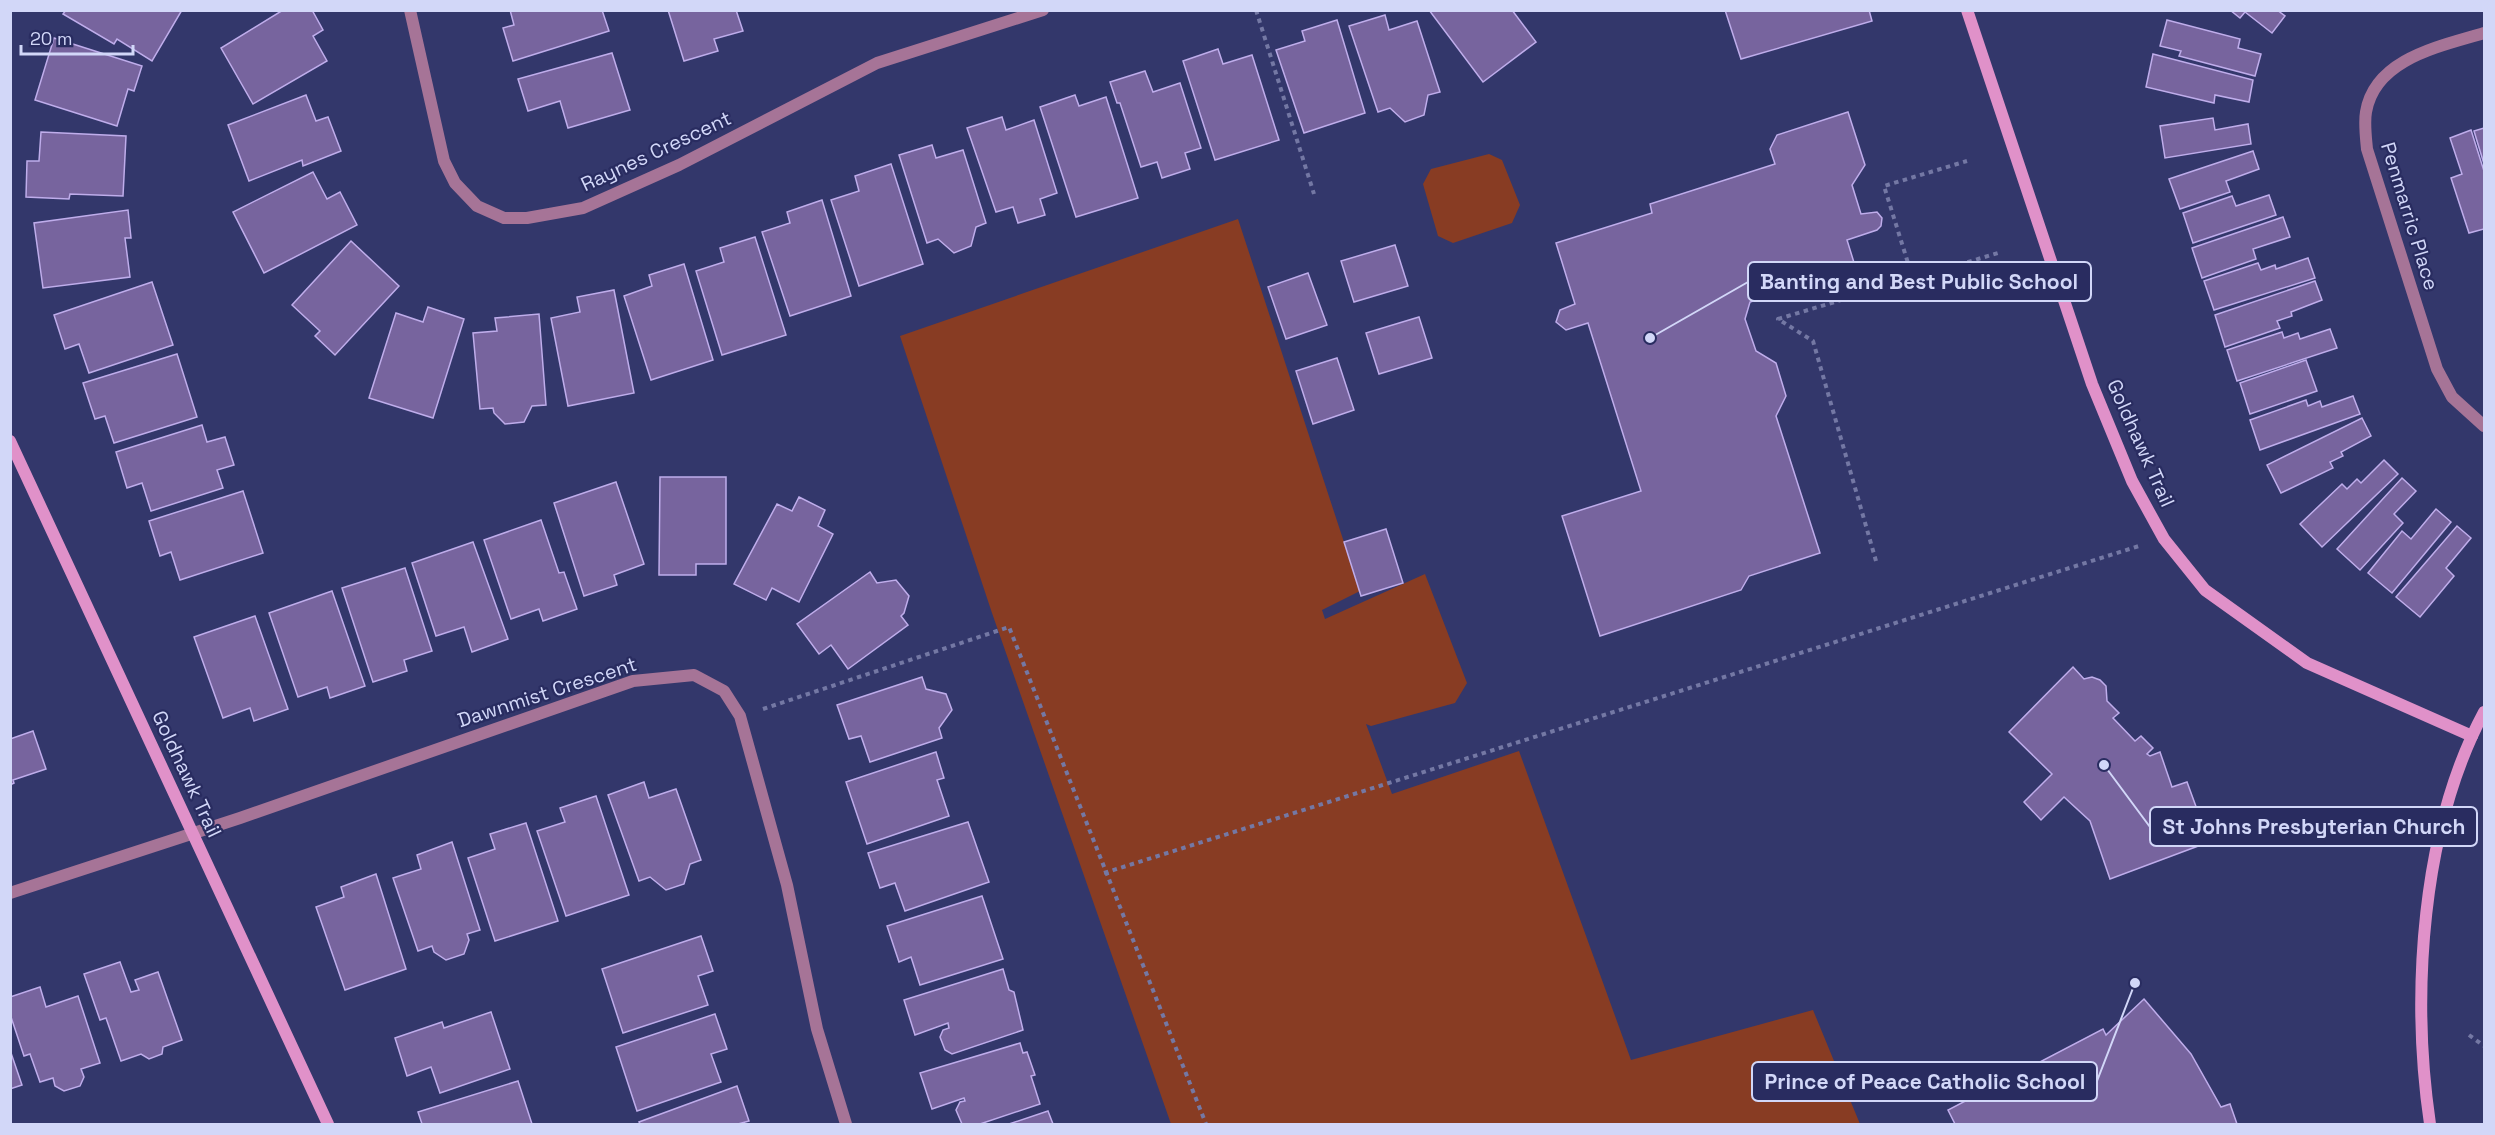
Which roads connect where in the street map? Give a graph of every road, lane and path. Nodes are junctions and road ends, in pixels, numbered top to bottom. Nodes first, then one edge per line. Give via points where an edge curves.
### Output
1 (410, 10) edge
2 (1043, 10) edge
3 (1256, 10) edge
4 (1967, 10) edge
5 (2484, 33) edge
6 (1967, 161) dead end
7 (1314, 194) dead end
8 (1998, 253) dead end
9 (1913, 279) junction
10 (2484, 426) edge
11 (10, 441) edge
12 (2118, 553) dead end
13 (1876, 561) dead end
14 (793, 700) dead end
15 (2484, 712) edge
16 (2472, 736) junction
17 (193, 833) junction
18 (1104, 873) junction
19 (10, 893) edge
20 (2469, 1035) dead end
21 (2484, 1046) edge
22 (328, 1125) edge
23 (846, 1125) edge
24 (1206, 1125) edge
25 (2430, 1125) edge

1 - 2 street, Raynes Crescent via 444,161 454,183 477,206 504,218 560,213 611,197 877,63
3 - 7 path
4 - 16 street, Goldhawk Trail via 2092,384 2132,481 2164,538 2205,590 2307,663
5 - 10 street, Penmarric Place via 2416,54 2385,75 2372,92 2366,112 2367,150 2437,369 2452,397
6 - 9 path via 1884,186
8 - 9 path
9 - 13 path via 1778,319 1813,341
11 - 17 street, Goldhawk Trail
12 - 18 path
14 - 18 path via 1009,627
15 - 16 street
16 - 25 street via 2440,838 2428,902 2421,1040
17 - 19 street, Dawnmist Crescent
17 - 22 street, Goldhawk Trail
17 - 23 street, Dawnmist Crescent via 633,681 694,675 724,692 740,716 788,885 817,1029
18 - 24 path
20 - 21 path

